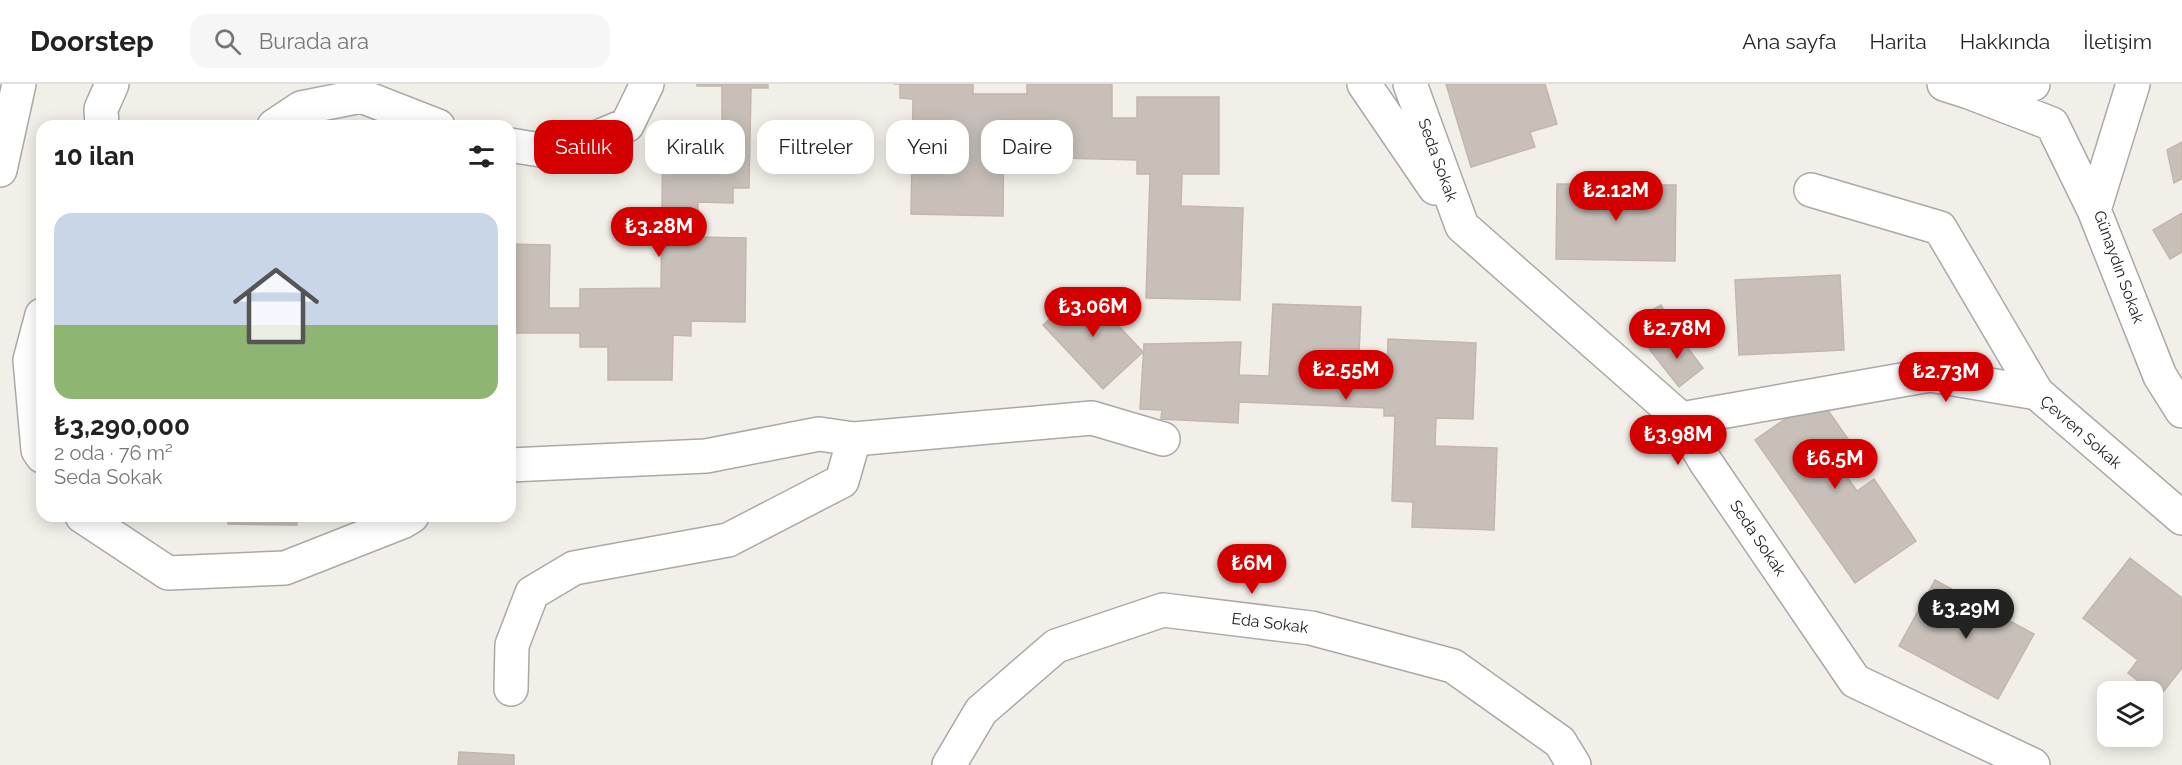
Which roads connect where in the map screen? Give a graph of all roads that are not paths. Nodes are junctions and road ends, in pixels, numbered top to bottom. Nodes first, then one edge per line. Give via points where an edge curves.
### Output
1 (20, 84) edge
2 (112, 84) edge
3 (647, 84) edge
4 (1364, 84) edge
5 (1410, 84) edge
6 (2033, 84) edge
7 (2133, 84) edge
8 (1956, 88) edge
9 (102, 120) edge
10 (283, 120) edge
11 (423, 120) edge
12 (516, 146) edge
13 (0, 170) edge
14 (1811, 190) dead end
15 (2094, 210) junction
16 (1462, 226) junction
17 (36, 338) edge
18 (2037, 393) junction
19 (2182, 411) edge
20 (1681, 419) junction
21 (36, 428) edge
22 (854, 439) junction
23 (1163, 439) dead end
24 (516, 465) edge
25 (2182, 518) edge
26 (91, 522) edge
27 (402, 522) edge
28 (512, 689) dead end
29 (949, 765) edge
30 (1574, 765) edge
31 (2032, 765) edge

1 - 13 street
2 - 9 street via 101,109
3 - 12 street via 627,125 559,153
4 - 16 street
5 - 16 street, Seda Sokak
6 - 8 street
7 - 15 street, Günaydın Sokak
8 - 15 street via 2052,124
10 - 11 street via 301,108 361,96
14 - 18 street via 1940,228
15 - 19 street, Günaydın Sokak via 2160,376
16 - 20 street, Seda Sokak
17 - 21 street via 30,360
18 - 20 street, Çevren Sokak via 1930,375
18 - 25 street, Çevren Sokak
20 - 31 street, Seda Sokak via 1705,461 1855,681
22 - 23 street via 1092,418
22 - 24 street via 819,434 706,456
22 - 28 street via 842,481 728,540 574,568 532,593 512,645
26 - 27 street via 168,573 285,568
29 - 30 street, Eda Sokak via 981,711 1056,646 1163,610 1311,628 1453,666 1560,742

